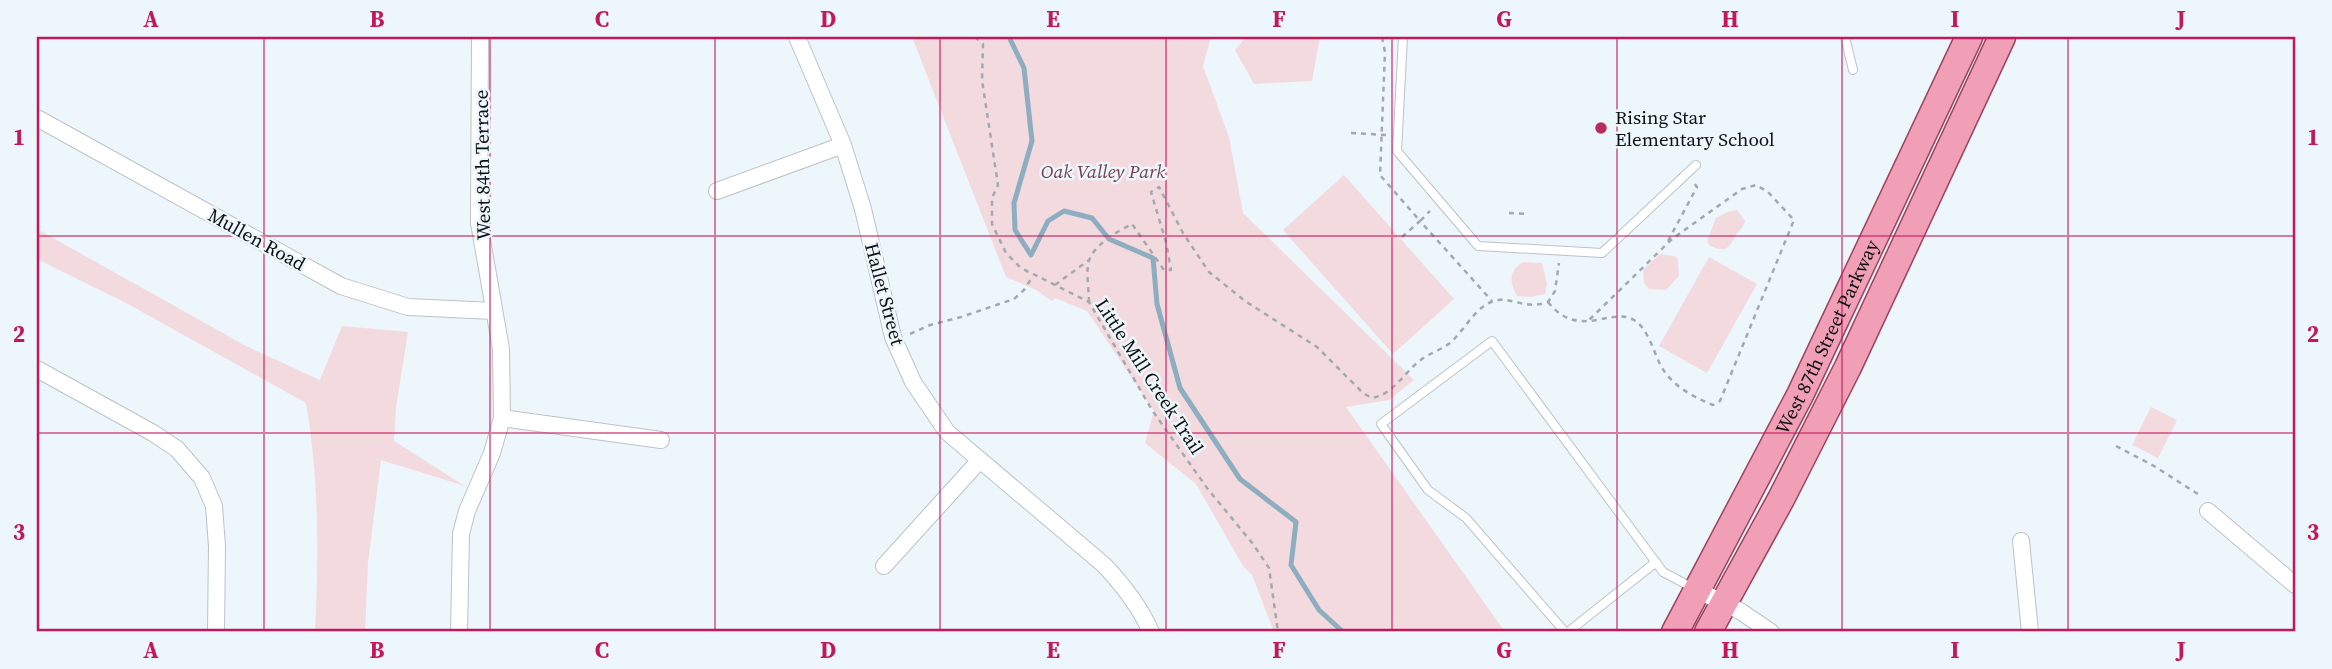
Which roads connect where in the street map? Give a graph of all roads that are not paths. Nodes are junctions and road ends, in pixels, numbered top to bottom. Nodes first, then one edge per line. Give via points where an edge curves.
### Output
1 (480, 37) edge
2 (797, 37) edge
3 (1403, 37) edge
4 (1845, 37) edge
5 (1969, 37) edge
6 (2002, 37) edge
7 (1853, 70) dead end
8 (37, 118) edge
9 (843, 145) junction
10 (1696, 166) dead end
11 (717, 191) dead end
12 (494, 312) junction
13 (37, 369) edge
14 (502, 418) junction
15 (661, 440) dead end
16 (979, 460) junction
17 (2208, 511) road end
18 (2021, 541) dead end
19 (1656, 562) junction
20 (884, 566) dead end
21 (2295, 585) edge
22 (1699, 590) junction
23 (1725, 603) junction
24 (216, 632) edge
25 (459, 632) edge
26 (1151, 632) edge
27 (1566, 632) edge
28 (1675, 632) edge
29 (1708, 632) edge
30 (1772, 632) edge
31 (2030, 632) edge

1 - 12 street, West 84th Terrace via 479,223
2 - 9 street, Hallet Street
3 - 10 lane via 1397,151 1478,246 1602,253
4 - 7 lane
5 - 22 main road, West 87th Street Parkway via 1800,395
6 - 23 main road, West 87th Street Parkway via 1848,367
8 - 12 street, Mullen Road via 341,286 408,307
9 - 11 street
9 - 16 street, Hallet Street via 893,337 913,382 947,432
12 - 14 street, West 84th Terrace
13 - 24 street via 153,433 177,449 202,478 214,506
14 - 15 street
14 - 25 street, West 84th Terrace via 461,534
16 - 20 street
16 - 26 street, Hallet Street via 1104,565
17 - 21 street
18 - 31 street
19 - 22 lane via 1663,572
19 - 27 lane
19 - 27 lane via 1492,341 1381,424 1428,490 1466,518
22 - 23 street
22 - 28 main road, West 87th Street Parkway
23 - 29 main road, West 87th Street Parkway
23 - 30 street

